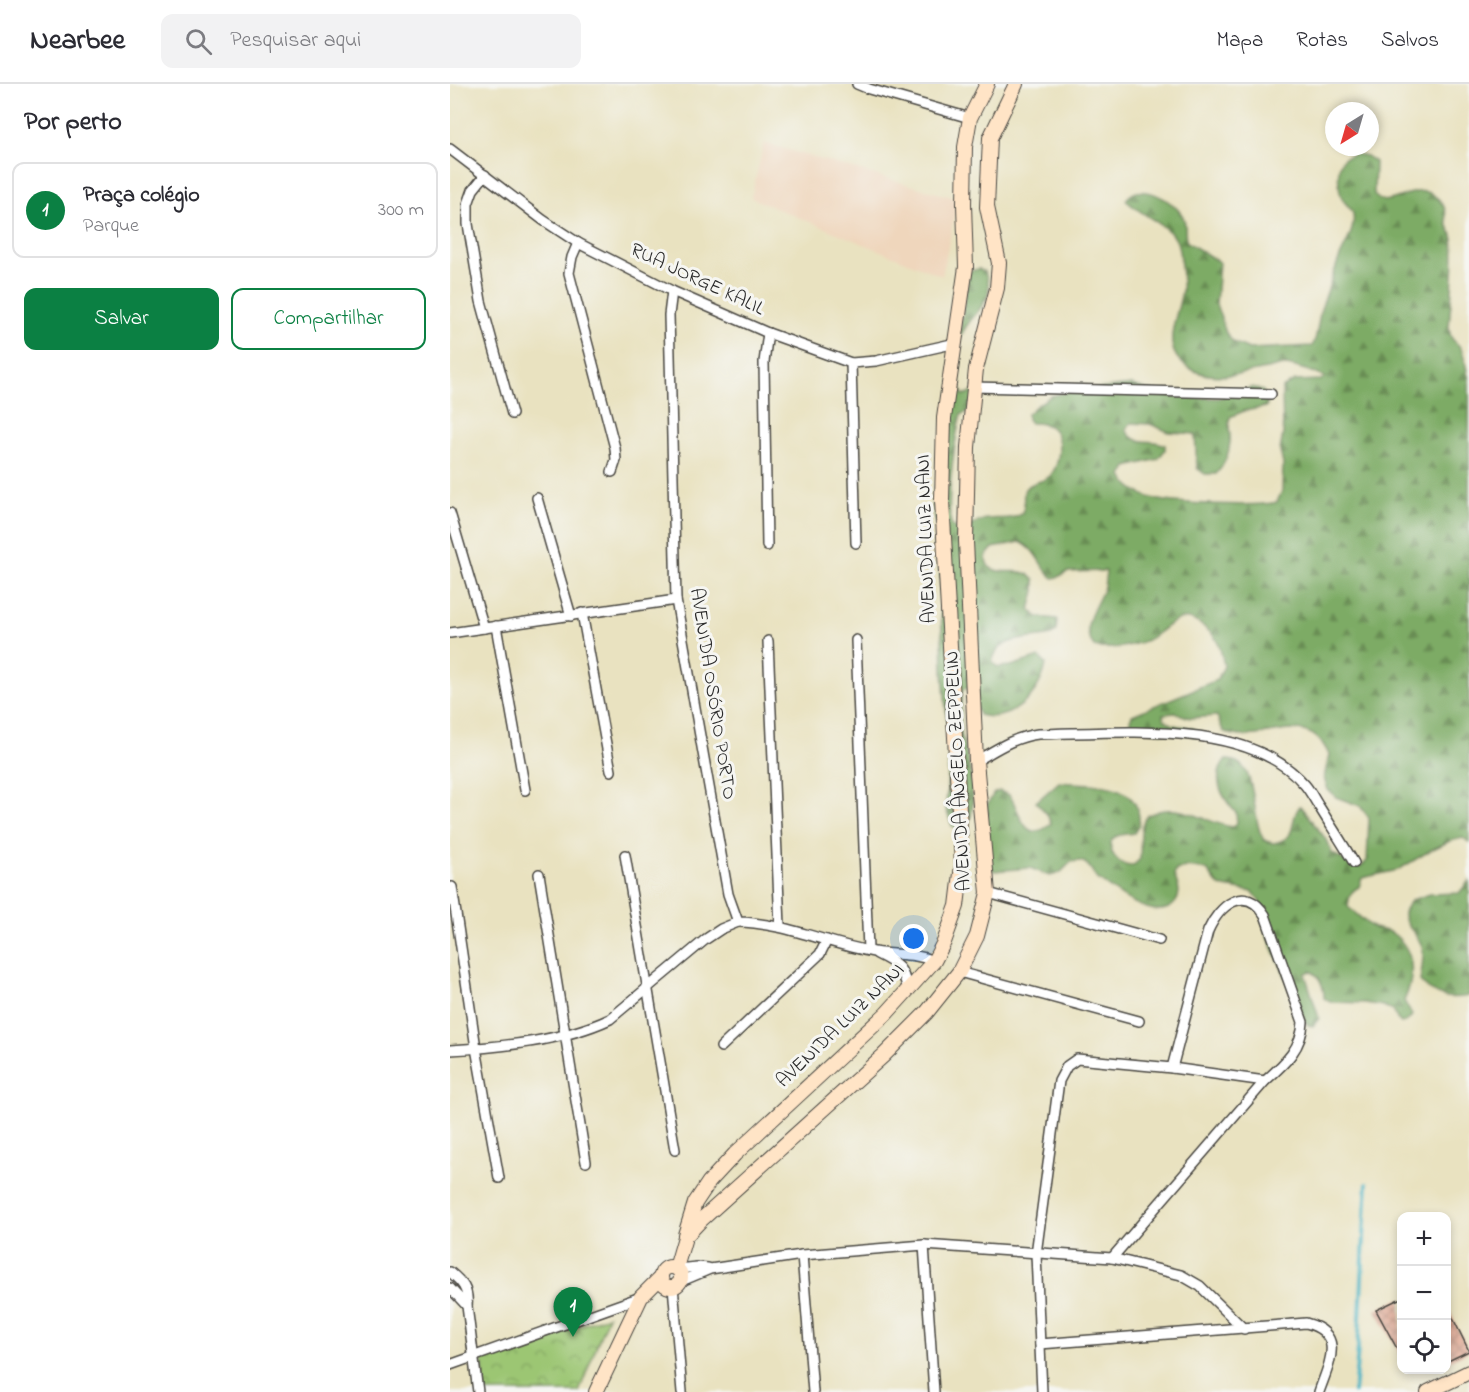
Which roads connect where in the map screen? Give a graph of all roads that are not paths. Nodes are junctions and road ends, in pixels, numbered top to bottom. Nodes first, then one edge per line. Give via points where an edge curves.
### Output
1 (857, 84) edge
2 (987, 84) edge
3 (1017, 84) edge
4 (870, 87) edge
5 (970, 118) junction
6 (450, 149) edge
7 (485, 176) junction
8 (964, 204) junction
9 (987, 207) junction
10 (578, 243) junction
11 (672, 291) junction
12 (768, 333) junction
13 (956, 343) junction
14 (851, 363) junction
15 (974, 387) junction
16 (1270, 394) dead end
17 (512, 414) dead end
18 (612, 472) dead end
19 (537, 498) dead end
20 (450, 513) edge
21 (856, 543) dead end
22 (767, 546) dead end
23 (676, 600) junction
24 (582, 614) junction
25 (571, 616) junction
26 (496, 626) junction
27 (484, 628) junction
28 (450, 633) edge
29 (856, 640) dead end
30 (768, 641) dead end
31 (976, 761) junction
32 (611, 771) dead end
33 (525, 790) dead end
34 (625, 855) dead end
35 (1354, 863) dead end
36 (539, 874) dead end
37 (452, 887) dead end
38 (988, 893) junction
39 (738, 922) junction
40 (780, 926) junction
41 (827, 940) junction
42 (1159, 940) dead end
43 (871, 952) junction
44 (934, 961) junction
45 (959, 972) junction
46 (648, 989) junction
47 (908, 991) junction
48 (1139, 1022) dead end
49 (565, 1034) junction
50 (722, 1047) dead end
51 (477, 1048) junction
52 (450, 1050) edge
53 (1172, 1068) junction
54 (1265, 1081) junction
55 (675, 1150) dead end
56 (586, 1162) dead end
57 (499, 1178) dead end
58 (682, 1243) junction
59 (924, 1245) junction
60 (1036, 1254) junction
61 (802, 1255) junction
62 (1112, 1258) junction
63 (450, 1272) edge
64 (672, 1277) junction
65 (450, 1288) edge
66 (644, 1294) junction
67 (467, 1306) junction
68 (1244, 1329) junction
69 (1040, 1344) junction
70 (474, 1356) junction
71 (450, 1365) edge
72 (1469, 1372) edge
73 (478, 1392) edge
74 (596, 1392) edge
75 (682, 1392) edge
76 (813, 1392) edge
77 (934, 1392) edge
78 (1042, 1392) edge
79 (1319, 1392) edge
80 (1428, 1392) edge

1 - 4 street
2 - 5 street
3 - 9 street, AVENIDA ÂNGELO ZEPPELIN via 990,138
4 - 5 street
5 - 8 street
6 - 7 street, RUA JORGE KALIL
7 - 10 street, RUA JORGE KALIL
7 - 17 street via 468,204 468,224 481,301
8 - 9 street
8 - 13 street, AVENIDA LUIZ NANI via 966,267
9 - 15 street, AVENIDA ÂNGELO ZEPPELIN via 999,263 998,288
10 - 11 street, RUA JORGE KALIL
10 - 18 street via 569,273 615,448
11 - 12 street, RUA JORGE KALIL
11 - 23 street, AVENIDA OSÓRIO PORTO via 669,315
12 - 14 street, RUA JORGE KALIL
12 - 22 street via 764,362
13 - 14 street, RUA JORGE KALIL
13 - 44 street, AVENIDA LUIZ NANI via 944,418 942,500 962,865 957,906
14 - 21 street
15 - 16 street
15 - 31 street, AVENIDA ÂNGELO ZEPPELIN via 966,540
19 - 25 street
20 - 27 street
23 - 24 street
23 - 39 street, AVENIDA OSÓRIO PORTO via 728,894
24 - 25 street
24 - 32 street
25 - 26 street
26 - 27 street
26 - 33 street
27 - 28 street
29 - 43 street
30 - 40 street
31 - 35 street via 1021,736 1038,734 1159,732 1227,740 1262,752 1305,785
31 - 38 street, AVENIDA ÂNGELO ZEPPELIN
34 - 46 street
36 - 49 street
37 - 51 street
38 - 42 street
38 - 45 street, AVENIDA ÂNGELO ZEPPELIN via 977,936
39 - 40 street
39 - 46 street via 706,939
40 - 41 street
41 - 43 street
41 - 50 street via 820,954
43 - 44 street via 920,955
43 - 47 street via 900,968
44 - 47 street, AVENIDA LUIZ NANI
45 - 48 street
45 - 58 street, AVENIDA ÂNGELO ZEPPELIN via 927,1012 883,1056
46 - 49 street via 610,1020
46 - 55 street
47 - 58 street, AVENIDA LUIZ NANI via 709,1182 695,1203
49 - 51 street
49 - 56 street
51 - 52 street
51 - 57 street
53 - 54 street
53 - 54 street via 1208,931 1220,910 1241,899 1259,906 1265,915 1304,1022 1298,1047
53 - 60 street via 1077,1059 1067,1066 1059,1081
54 - 62 street
58 - 64 street
59 - 60 street
59 - 61 street
59 - 77 street
60 - 62 street
60 - 69 street
61 - 64 street
61 - 76 street
62 - 68 street via 1180,1275 1200,1286
63 - 67 street via 465,1287
64 - 66 street
64 - 75 street
65 - 67 street
66 - 70 street
66 - 74 street
67 - 70 street
68 - 69 street
68 - 79 street via 1306,1323 1326,1332 1332,1353
69 - 78 street
70 - 71 street
70 - 73 street
72 - 80 street

